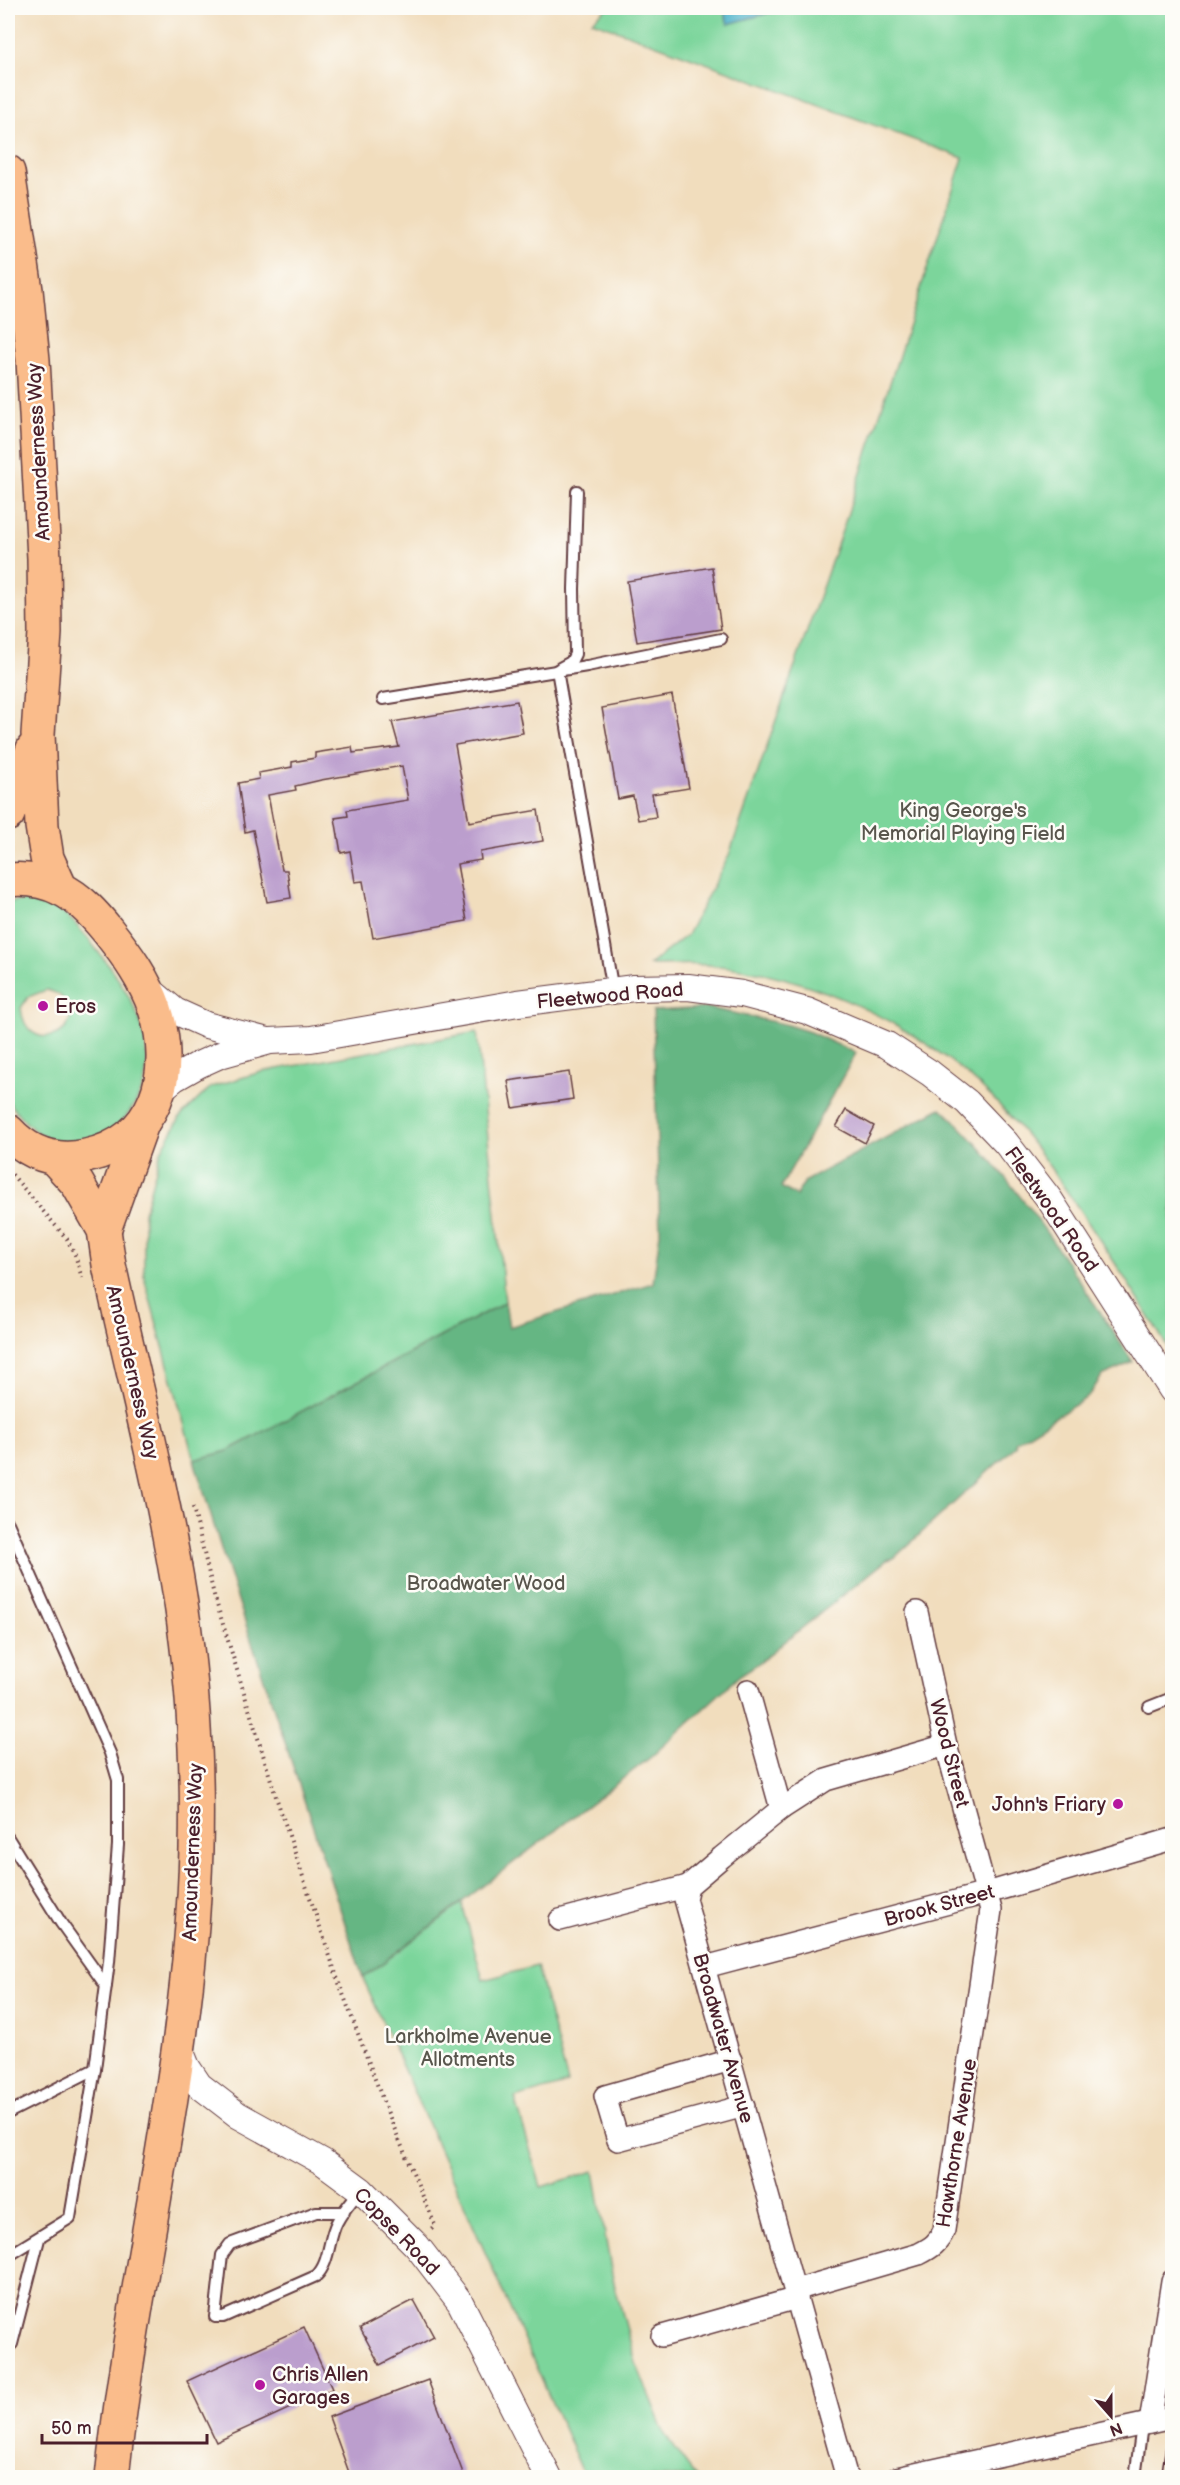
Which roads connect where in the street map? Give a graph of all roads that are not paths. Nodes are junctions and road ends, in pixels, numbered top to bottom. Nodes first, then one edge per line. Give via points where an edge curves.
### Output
1 (8, 172) edge
2 (577, 491) dead end
3 (721, 639) dead end
4 (557, 670) junction
5 (383, 699) dead end
6 (38, 734) junction
7 (8, 814) edge
8 (8, 880) edge
9 (61, 889) junction
10 (145, 986) junction
11 (613, 991) junction
12 (270, 1041) junction
13 (159, 1091) junction
14 (142, 1124) junction
15 (8, 1131) edge
16 (55, 1159) junction
17 (104, 1230) junction
18 (1173, 1390) edge
19 (8, 1523) edge
20 (917, 1612) dead end
21 (748, 1690) dead end
22 (1173, 1698) edge
23 (1149, 1707) dead end
24 (946, 1745) junction
25 (781, 1809) junction
26 (8, 1838) edge
27 (1173, 1839) edge
28 (688, 1886) junction
29 (987, 1893) junction
30 (560, 1920) dead end
31 (705, 1967) junction
32 (106, 1986) junction
33 (179, 2047) junction
34 (731, 2060) junction
35 (95, 2068) junction
36 (744, 2106) junction
37 (8, 2111) edge
38 (361, 2190) junction
39 (344, 2212) junction
40 (39, 2239) junction
41 (8, 2256) edge
42 (1173, 2281) edge
43 (796, 2294) junction
44 (8, 2336) edge
45 (662, 2336) dead end
46 (1173, 2418) edge
47 (1146, 2424) junction
48 (112, 2478) edge
49 (549, 2478) edge
50 (847, 2478) edge
51 (897, 2478) edge
52 (1135, 2478) edge

1 - 6 highway, Amounderness Way via 27,302 41,502 45,633
2 - 4 lane via 575,654 571,662
3 - 4 lane
4 - 5 lane
4 - 11 lane
6 - 7 highway, Amounderness Way
6 - 9 highway, Amounderness Way via 43,840 46,858
8 - 9 highway via 29,880
9 - 10 highway via 91,910
10 - 12 street, Fleetwood Road via 175,1011 206,1025
10 - 13 highway via 160,1030 163,1069
11 - 12 street, Fleetwood Road via 518,1003 333,1036
11 - 18 street, Fleetwood Road via 688,987 742,994 807,1011 887,1045 930,1073 967,1102 1006,1143 1062,1219
12 - 13 street, Fleetwood Road via 220,1055 175,1078
13 - 14 highway
14 - 16 highway via 118,1144 73,1159
14 - 17 highway, Amounderness Way
15 - 16 highway via 22,1144
16 - 17 highway, Amounderness Way via 77,1183
17 - 33 highway, Amounderness Way via 170,1540 188,1658 194,1728 196,1848
19 - 32 lane via 110,1753 118,1780 118,1845
20 - 24 street, Wood Street
21 - 25 street
22 - 23 lane
24 - 25 street via 826,1780
24 - 29 street, Wood Street
25 - 28 street
26 - 32 lane
27 - 29 street, Brook Street
28 - 30 street
28 - 31 street, Broadwater Avenue via 685,1899
29 - 31 street, Brook Street
29 - 43 street, Hawthorne Avenue via 991,1919 944,2230 932,2248 920,2254
31 - 34 street, Broadwater Avenue
32 - 35 lane
33 - 38 street, Copse Road via 199,2085 217,2100 323,2162
33 - 48 highway, Amounderness Way via 119,2412
34 - 36 street, Broadwater Avenue
34 - 36 street via 605,2096 618,2140
35 - 37 lane
35 - 40 lane via 70,2218
36 - 43 street, Broadwater Avenue
38 - 39 lane
38 - 49 street, Copse Road via 417,2246 460,2302
39 - 39 lane via 316,2212 230,2244 222,2254 215,2317 223,2317 316,2276 324,2266 331,2237
40 - 41 lane
40 - 44 lane via 12,2344
42 - 47 street
43 - 45 street, Hawthorne Avenue
43 - 50 street, Broadwater Avenue
46 - 47 street
47 - 51 street
47 - 52 lane

